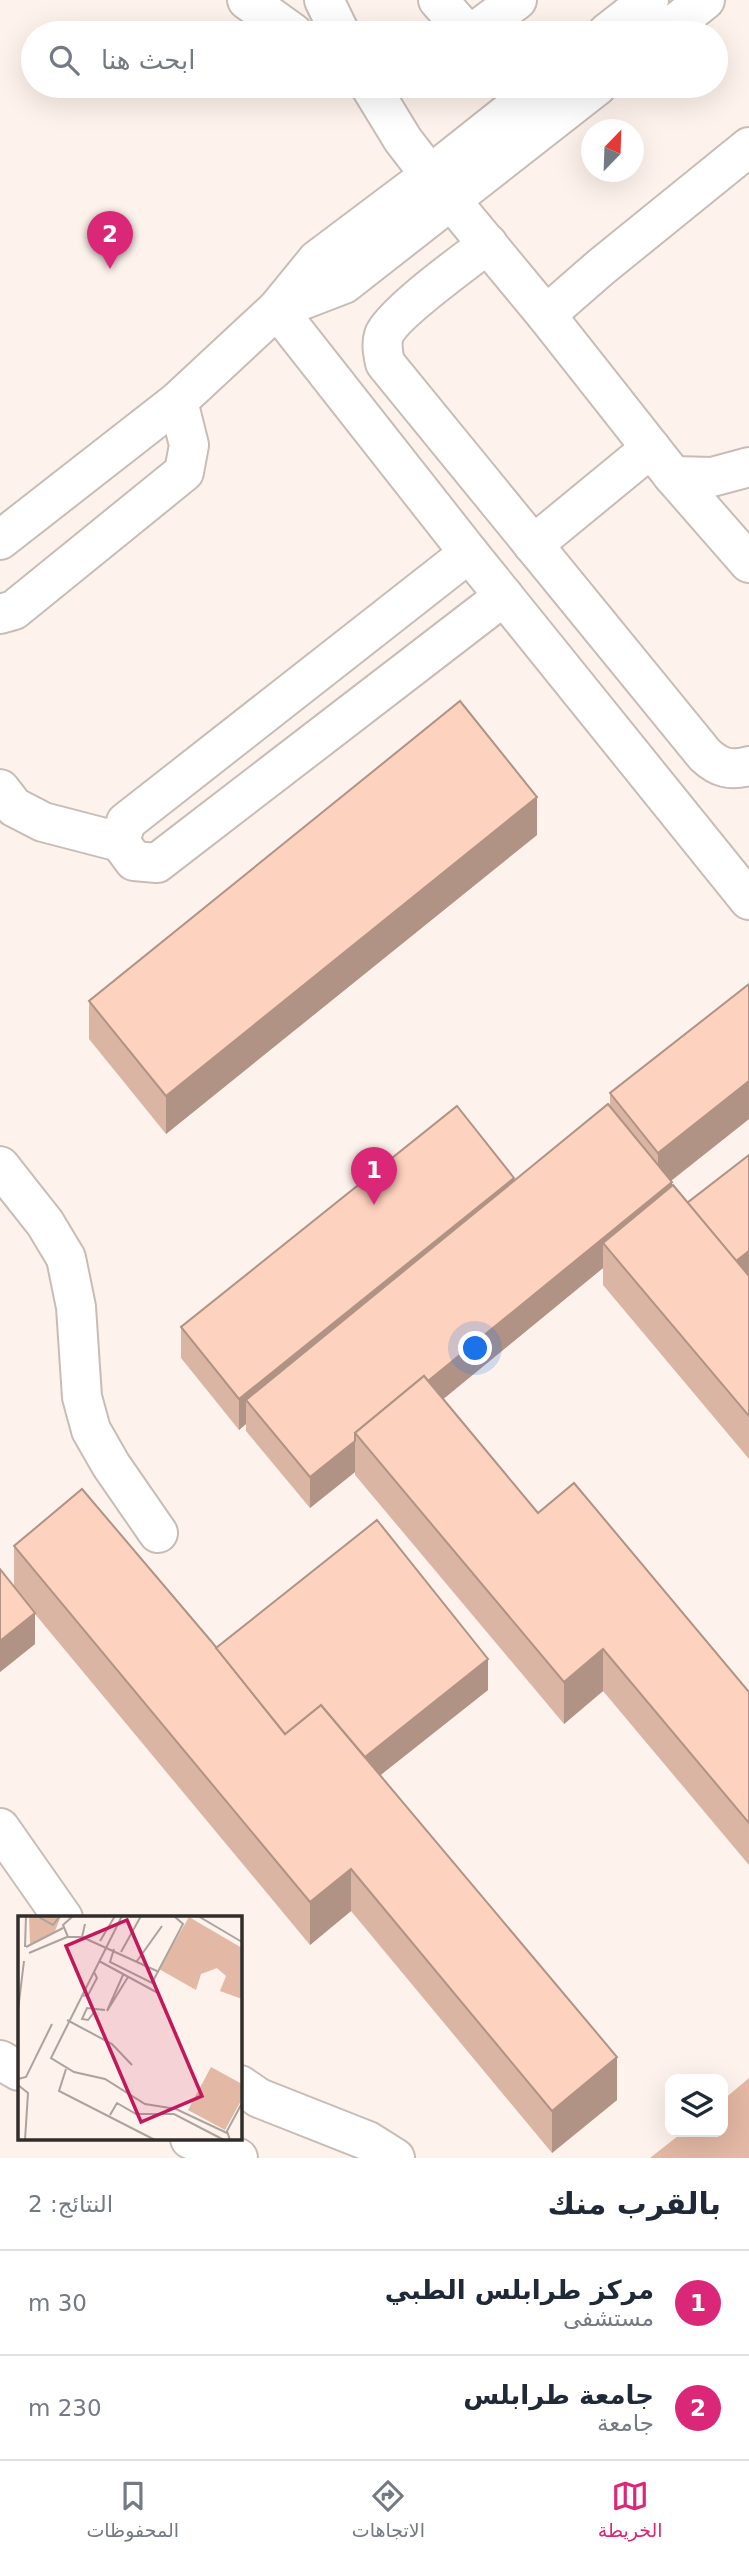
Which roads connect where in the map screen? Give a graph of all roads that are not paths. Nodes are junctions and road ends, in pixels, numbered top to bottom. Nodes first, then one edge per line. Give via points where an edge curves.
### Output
1 (247, 0) edge
2 (324, 0) edge
3 (438, 0) edge
4 (517, 0) edge
5 (649, 0) edge
6 (705, 0) edge
7 (276, 21) edge
8 (334, 21) edge
9 (456, 21) edge
10 (489, 21) edge
11 (622, 21) edge
12 (678, 21) edge
13 (380, 98) edge
14 (530, 98) edge
15 (579, 98) edge
16 (749, 147) edge
17 (441, 188) junction
18 (488, 244) junction
19 (277, 309) junction
20 (546, 315) junction
21 (178, 401) junction
22 (662, 462) junction
23 (749, 467) edge
24 (0, 540) edge
25 (533, 545) junction
26 (469, 553) junction
27 (749, 563) edge
28 (504, 596) junction
29 (0, 614) edge
30 (749, 766) edge
31 (5, 804) edge
32 (120, 842) junction
33 (749, 900) edge
34 (0, 1166) edge
35 (158, 1533) dead end
36 (0, 1828) edge
37 (62, 1916) edge
38 (0, 2060) edge
39 (18, 2070) edge
40 (242, 2086) edge
41 (193, 2140) edge
42 (238, 2158) edge
43 (395, 2158) edge

1 - 7 lane
2 - 8 lane
3 - 9 lane
4 - 10 lane
5 - 11 lane
6 - 12 lane
13 - 17 lane via 403,140
14 - 17 lane
15 - 17 lane
16 - 20 lane
17 - 18 lane
17 - 19 lane via 344,284
18 - 20 lane
18 - 25 lane via 394,322 384,335 383,354 385,363
19 - 21 lane
19 - 26 lane
20 - 22 lane
21 - 24 lane
21 - 29 lane via 188,445 184,472 14,610
22 - 23 lane via 712,477
22 - 25 lane
22 - 27 lane
25 - 30 lane via 705,755 723,768
26 - 28 lane
26 - 32 lane via 126,821
28 - 32 lane via 156,863 134,861
28 - 33 lane
31 - 32 lane via 43,821
34 - 35 lane via 66,1258 76,1307 82,1397 91,1430
36 - 37 lane
38 - 39 lane
40 - 43 lane via 259,2098 368,2141
41 - 42 lane

